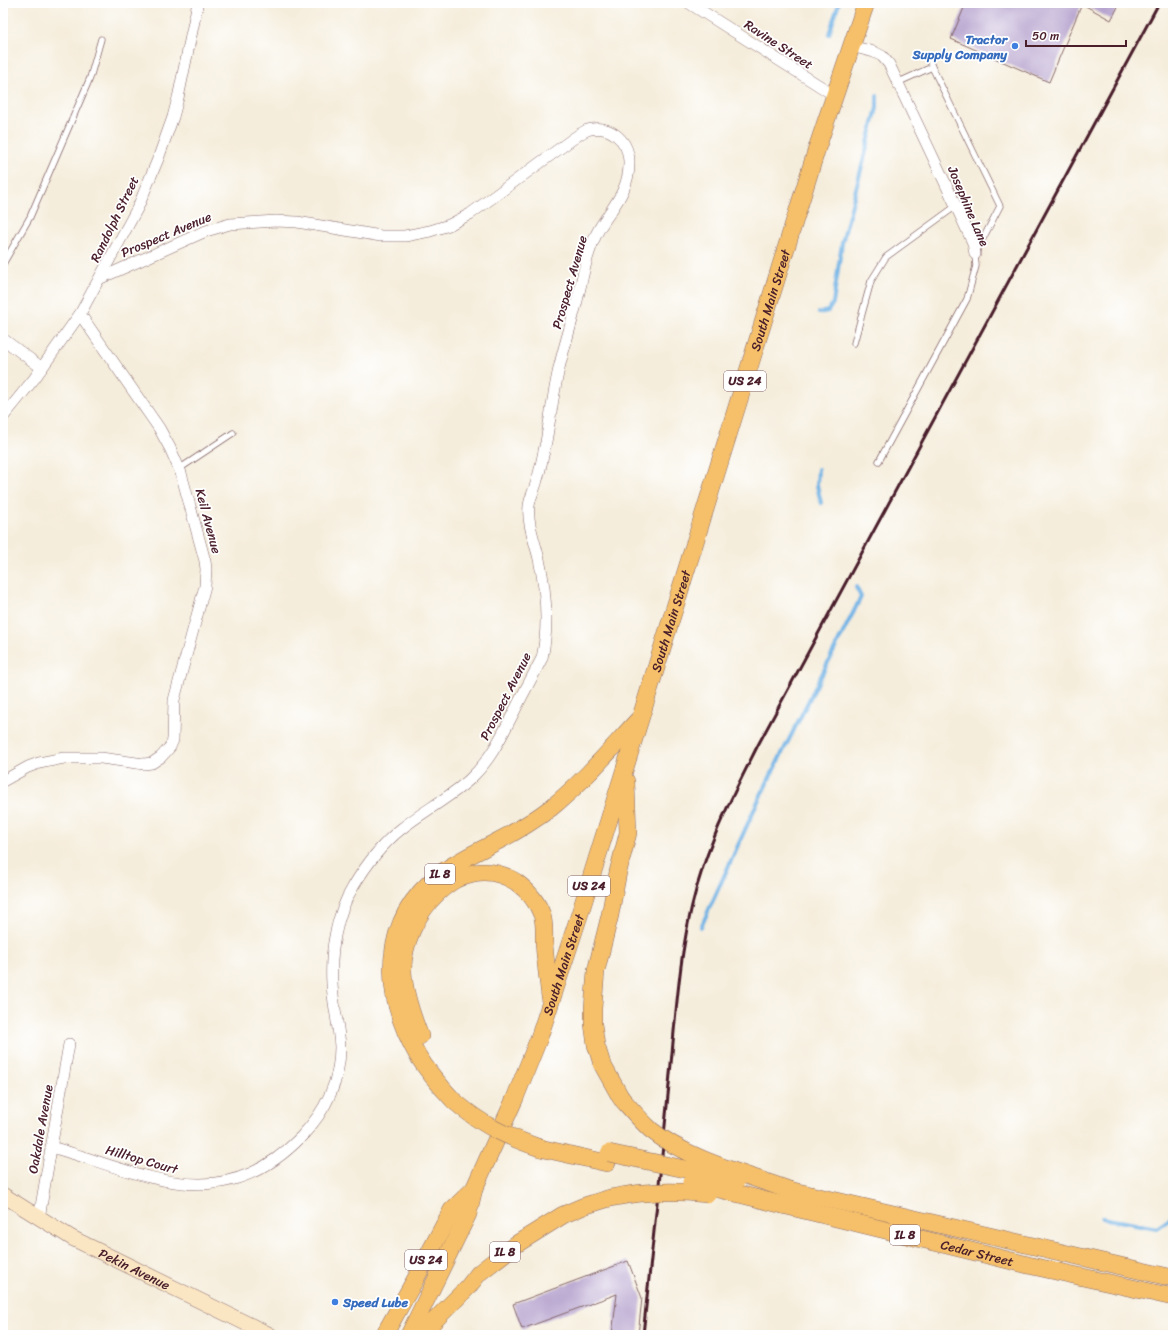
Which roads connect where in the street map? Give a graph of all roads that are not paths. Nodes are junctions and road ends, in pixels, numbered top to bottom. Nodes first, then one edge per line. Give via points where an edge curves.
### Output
1 (690, 3) edge
2 (866, 3) edge
3 (197, 7) dead end
4 (100, 39) dead end
5 (850, 46) junction
6 (930, 61) dead end
7 (932, 67) junction
8 (899, 82) junction
9 (834, 95) junction
10 (956, 206) junction
11 (975, 254) junction
12 (3, 264) edge
13 (101, 278) junction
14 (80, 314) junction
15 (3, 339) edge
16 (854, 343) dead end
17 (42, 368) junction
18 (3, 417) edge
19 (233, 433) dead end
20 (879, 462) dead end
21 (179, 469) junction
22 (642, 716) junction
23 (625, 768) junction
24 (4, 779) edge
25 (337, 925) joint
26 (551, 1003) junction
27 (69, 1044) dead end
28 (458, 1096) junction
29 (51, 1147) junction
30 (474, 1188) junction
31 (3, 1195) edge
32 (786, 1197) junction
33 (39, 1218) junction
34 (1173, 1278) edge
35 (1173, 1297) edge
36 (270, 1335) edge
37 (384, 1335) edge
38 (409, 1335) edge
39 (420, 1335) edge

1 - 9 street, Ravine Street
2 - 5 main road, US 24
3 - 13 street, Randolph Street via 178,98 160,152 138,207
4 - 12 lane via 90,78 30,217
5 - 8 street, Josephine Lane via 882,56
5 - 9 main road, South Main Street / US 24
6 - 7 lane
7 - 8 lane
7 - 11 lane via 1000,206
8 - 10 street, Josephine Lane
9 - 22 main road, South Main Street / US 24
10 - 11 street, Josephine Lane via 973,243
10 - 16 lane via 886,257 871,281
11 - 20 lane, Josephine Lane via 976,266 967,299
13 - 14 street, Randolph Street
13 - 25 street, Prospect Avenue via 206,231 230,224 297,222 381,236 405,236 430,231 470,214 587,130 608,130 614,133 627,151 629,169 626,185 597,234 587,260 561,357 543,454 529,506 530,523 543,583 546,626 542,658 490,758 469,780 402,828 381,847 351,889
14 - 17 street, Randolph Street
14 - 21 street, Keil Avenue via 159,428
15 - 17 street
17 - 18 street, Randolph Street
19 - 21 lane
21 - 24 street, Keil Avenue via 205,561 206,577 174,700 170,746 152,763 102,758 64,758 28,767
22 - 23 main road, South Main Street / US 24
22 - 28 main road, IL 8 via 552,807 433,879 413,902 401,924 394,943 392,959 398,1011 418,1055 438,1084
23 - 26 main road, South Main Street / US 24
23 - 32 main road, bridge via 628,833 596,971 593,1008 596,1045 602,1064 621,1098 652,1131 673,1144
25 - 29 street, Hilltop Court via 332,958 332,985 340,1048 338,1072 321,1113 295,1143 276,1159 258,1171 235,1180 214,1184 180,1184 141,1176
26 - 28 main road, IL 8 via 544,924 538,907 525,888 502,875 484,872 455,880 433,898 417,918 408,939 403,966 405,991 420,1038
26 - 30 main road, South Main Street / US 24 via 515,1098
27 - 29 street, Oakdale Avenue
28 - 32 main road, IL 8, bridge via 541,1142 608,1158 686,1170
29 - 33 street, Oakdale Avenue
30 - 37 main road, South Main Street / US 24 via 452,1210
30 - 38 main road, South Main Street via 468,1214
31 - 33 street, Pekin Avenue
32 - 34 main road, Cedar Street / IL 8 via 1032,1246
32 - 35 main road, Cedar Street / IL 8 via 1028,1265
32 - 39 main road, IL 8, bridge via 654,1191 595,1202 563,1215 521,1241 479,1273
33 - 36 street, Pekin Avenue via 90,1247

